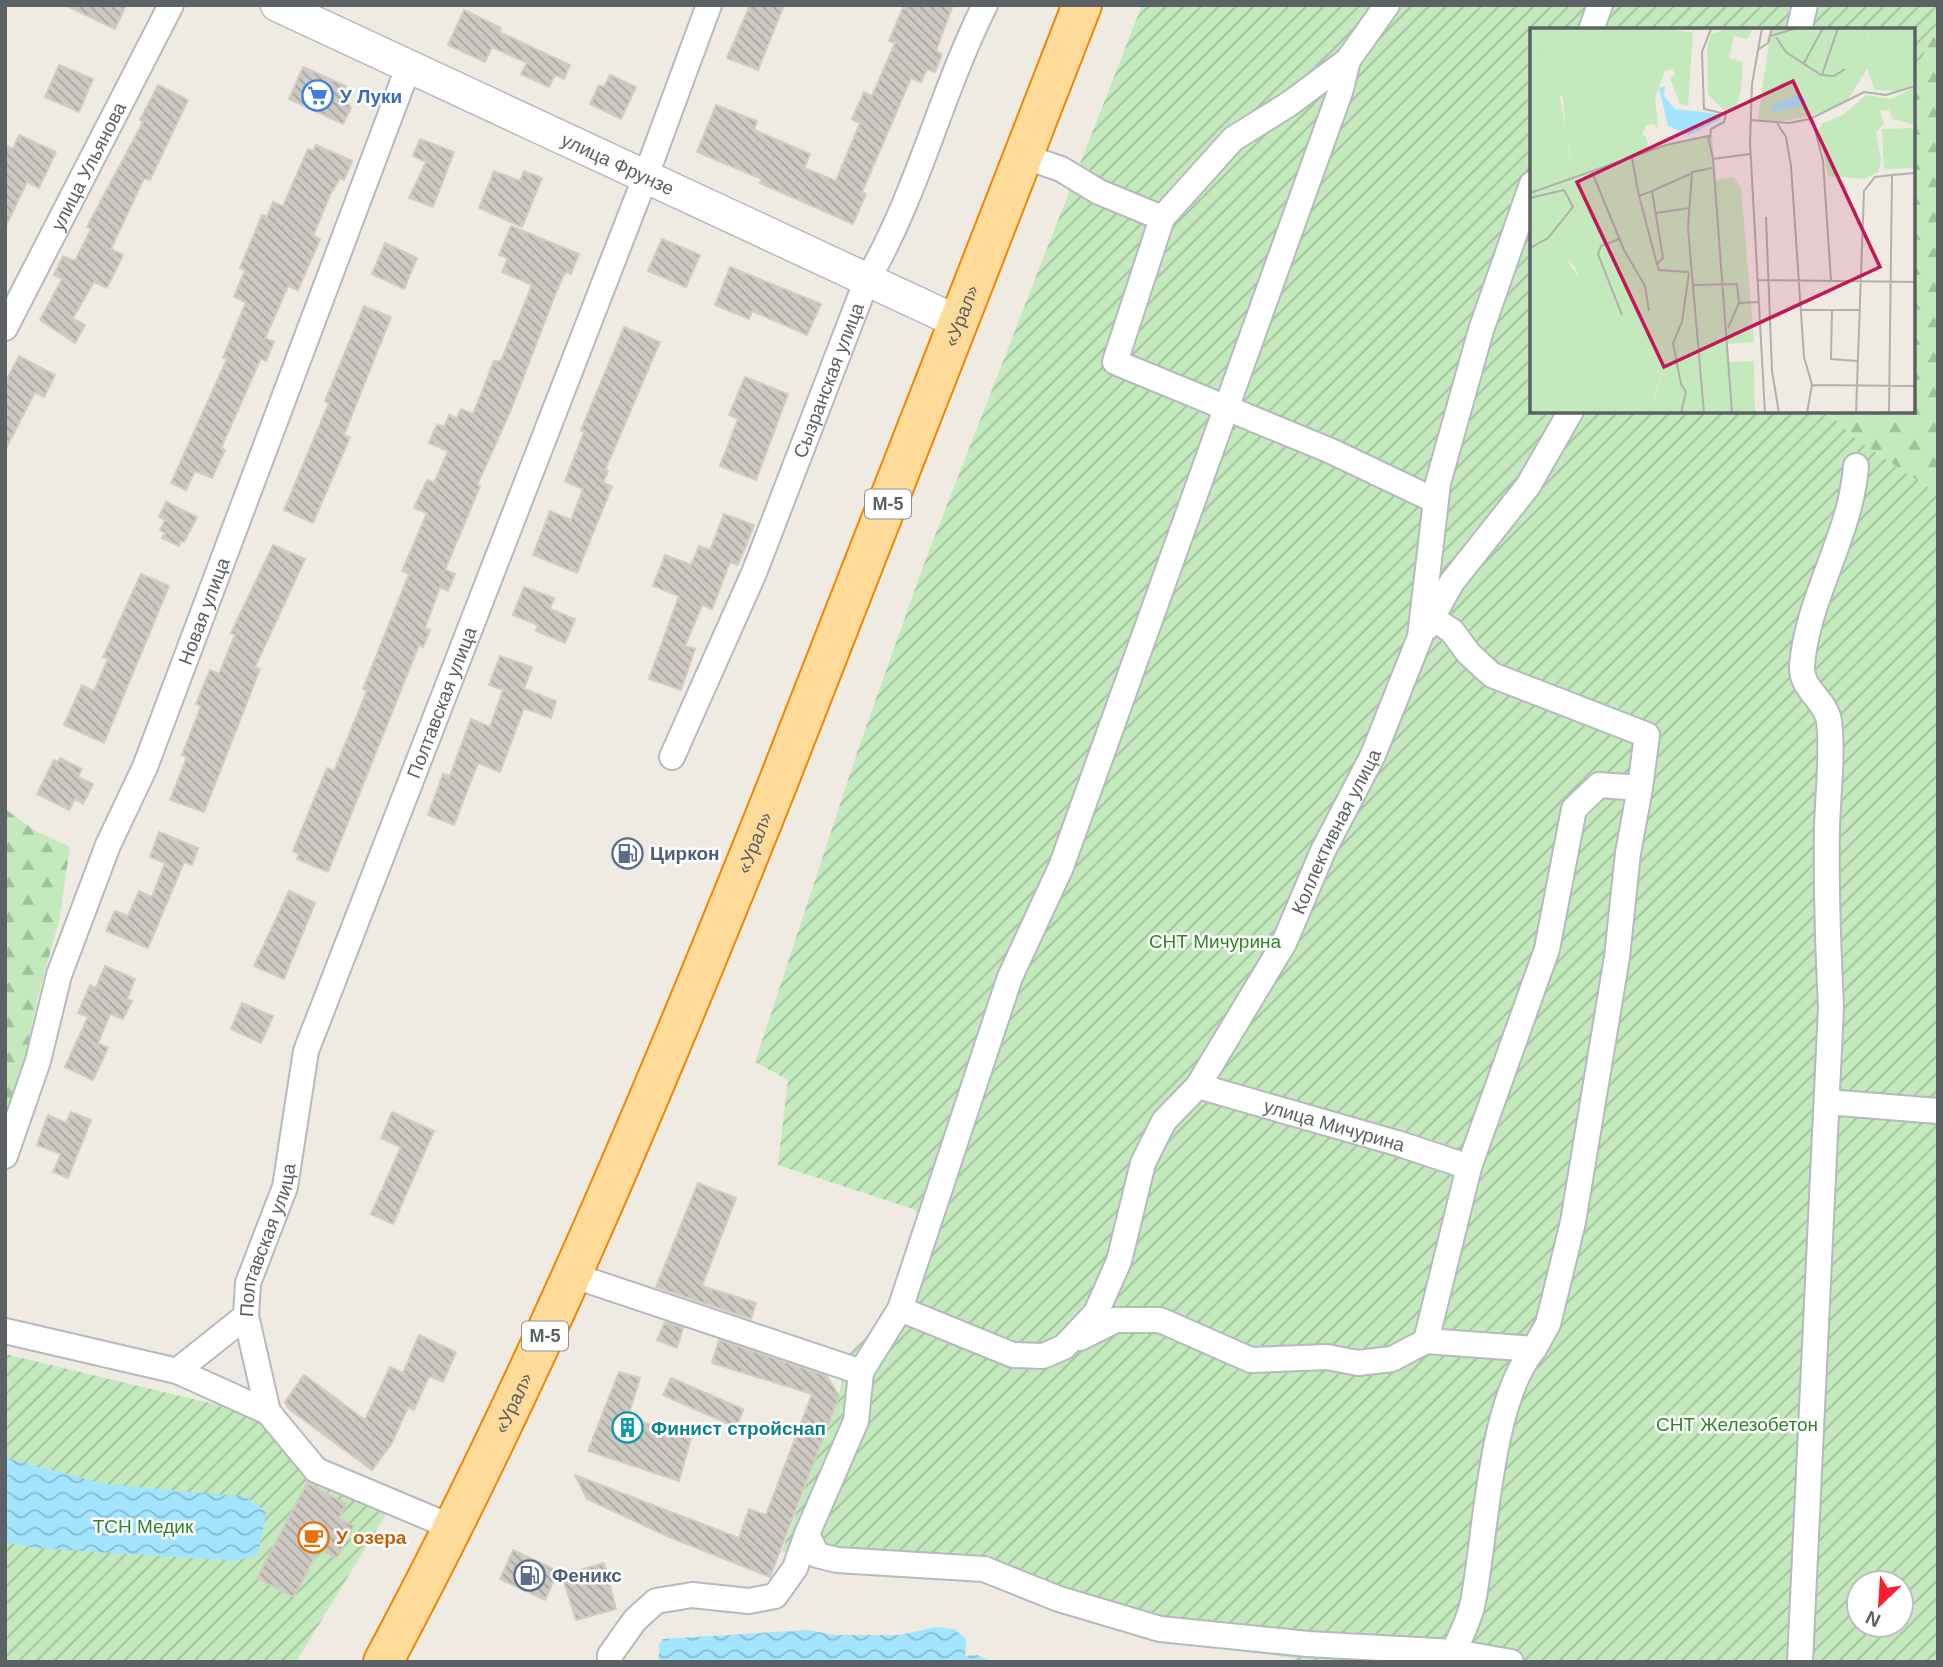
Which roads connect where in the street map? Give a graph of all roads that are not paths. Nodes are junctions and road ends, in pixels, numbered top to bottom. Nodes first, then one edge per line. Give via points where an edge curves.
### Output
1 (171, 5) edge
2 (277, 5) edge
3 (709, 5) edge
4 (985, 5) edge
5 (1082, 5) edge
6 (1387, 5) edge
7 (1600, 5) edge
8 (1805, 5) edge
9 (1592, 28) edge
10 (1799, 28) edge
11 (1348, 60) junction
12 (408, 68) junction
13 (1023, 156) junction
14 (645, 178) junction
15 (1530, 190) edge
16 (1162, 218) junction
17 (866, 282) junction
18 (958, 322) junction
19 (5, 328) edge
20 (1226, 407) junction
21 (1570, 413) edge
22 (1856, 466) dead end
23 (1434, 500) junction
24 (1426, 627) junction
25 (672, 757) dead end
26 (1640, 788) junction
27 (1198, 1086) junction
28 (1827, 1102) junction
29 (1938, 1111) edge
30 (5, 1156) edge
31 (1469, 1167) junction
32 (572, 1275) junction
33 (900, 1309) junction
34 (246, 1316) junction
35 (5, 1331) edge
36 (1426, 1341) junction
37 (1064, 1347) junction
38 (1534, 1349) junction
39 (177, 1371) junction
40 (861, 1372) junction
41 (268, 1412) junction
42 (454, 1528) junction
43 (807, 1534) junction
44 (1454, 1653) junction
45 (383, 1662) edge
46 (610, 1662) edge
47 (1511, 1662) edge
48 (1800, 1662) edge

1 - 19 street, улица Ульянова
2 - 12 street, улица Фрунзе
3 - 14 street, Полтавская улица
4 - 17 street, Сызранская улица via 962,50 885,251
5 - 13 highway, «Урал» / М-5
6 - 11 street
7 - 9 street
8 - 10 street
11 - 16 street via 1233,139
11 - 20 street
12 - 14 street, улица Фрунзе
12 - 30 street, Новая улица via 145,766 108,845 59,975 38,1061
13 - 16 street via 1061,169 1098,192
13 - 18 highway, «Урал» / М-5
14 - 17 street, улица Фрунзе
14 - 34 street, Полтавская улица via 306,1051 285,1187 248,1283
15 - 23 street, Коллективная улица via 1481,330
16 - 20 street via 1115,362
17 - 18 street, улица Фрунзе
17 - 25 street, Сызранская улица via 754,573
18 - 32 highway, «Урал» / М-5 via 696,989
20 - 23 street
20 - 33 street via 1061,867 1010,977
21 - 24 street via 1528,486 1452,582
22 - 28 street via 1854,491 1814,606 1801,667 1808,690 1829,717 1826,902 1831,1007
23 - 24 street, Коллективная улица
24 - 26 street via 1452,631 1492,674 1647,735
24 - 27 street, Коллективная улица via 1373,755 1323,851 1284,943
26 - 31 street via 1599,785 1574,808 1547,949
26 - 38 street via 1573,1222 1548,1324
27 - 31 street, улица Мичурина
27 - 37 street, Коллективная улица via 1164,1121 1143,1163 1119,1261 1096,1313
28 - 29 street
28 - 48 street
31 - 36 street
32 - 40 street
32 - 42 highway, «Урал» / М-5
33 - 37 street via 1013,1355 1043,1356
33 - 40 street
34 - 39 street
34 - 41 street, Полтавская улица
35 - 39 street
36 - 37 street via 1392,1359 1358,1363 1327,1357 1251,1360 1160,1320 1116,1320
36 - 38 street
38 - 44 street via 1519,1367 1495,1454 1472,1605
39 - 41 street
40 - 43 street via 856,1421
41 - 42 street via 316,1470
42 - 45 highway, «Урал» / М-5
43 - 44 street via 817,1555 984,1569 1059,1599 1160,1629
43 - 46 street via 795,1568 775,1596 749,1601 692,1595 656,1601 635,1620 610,1655
44 - 47 street

